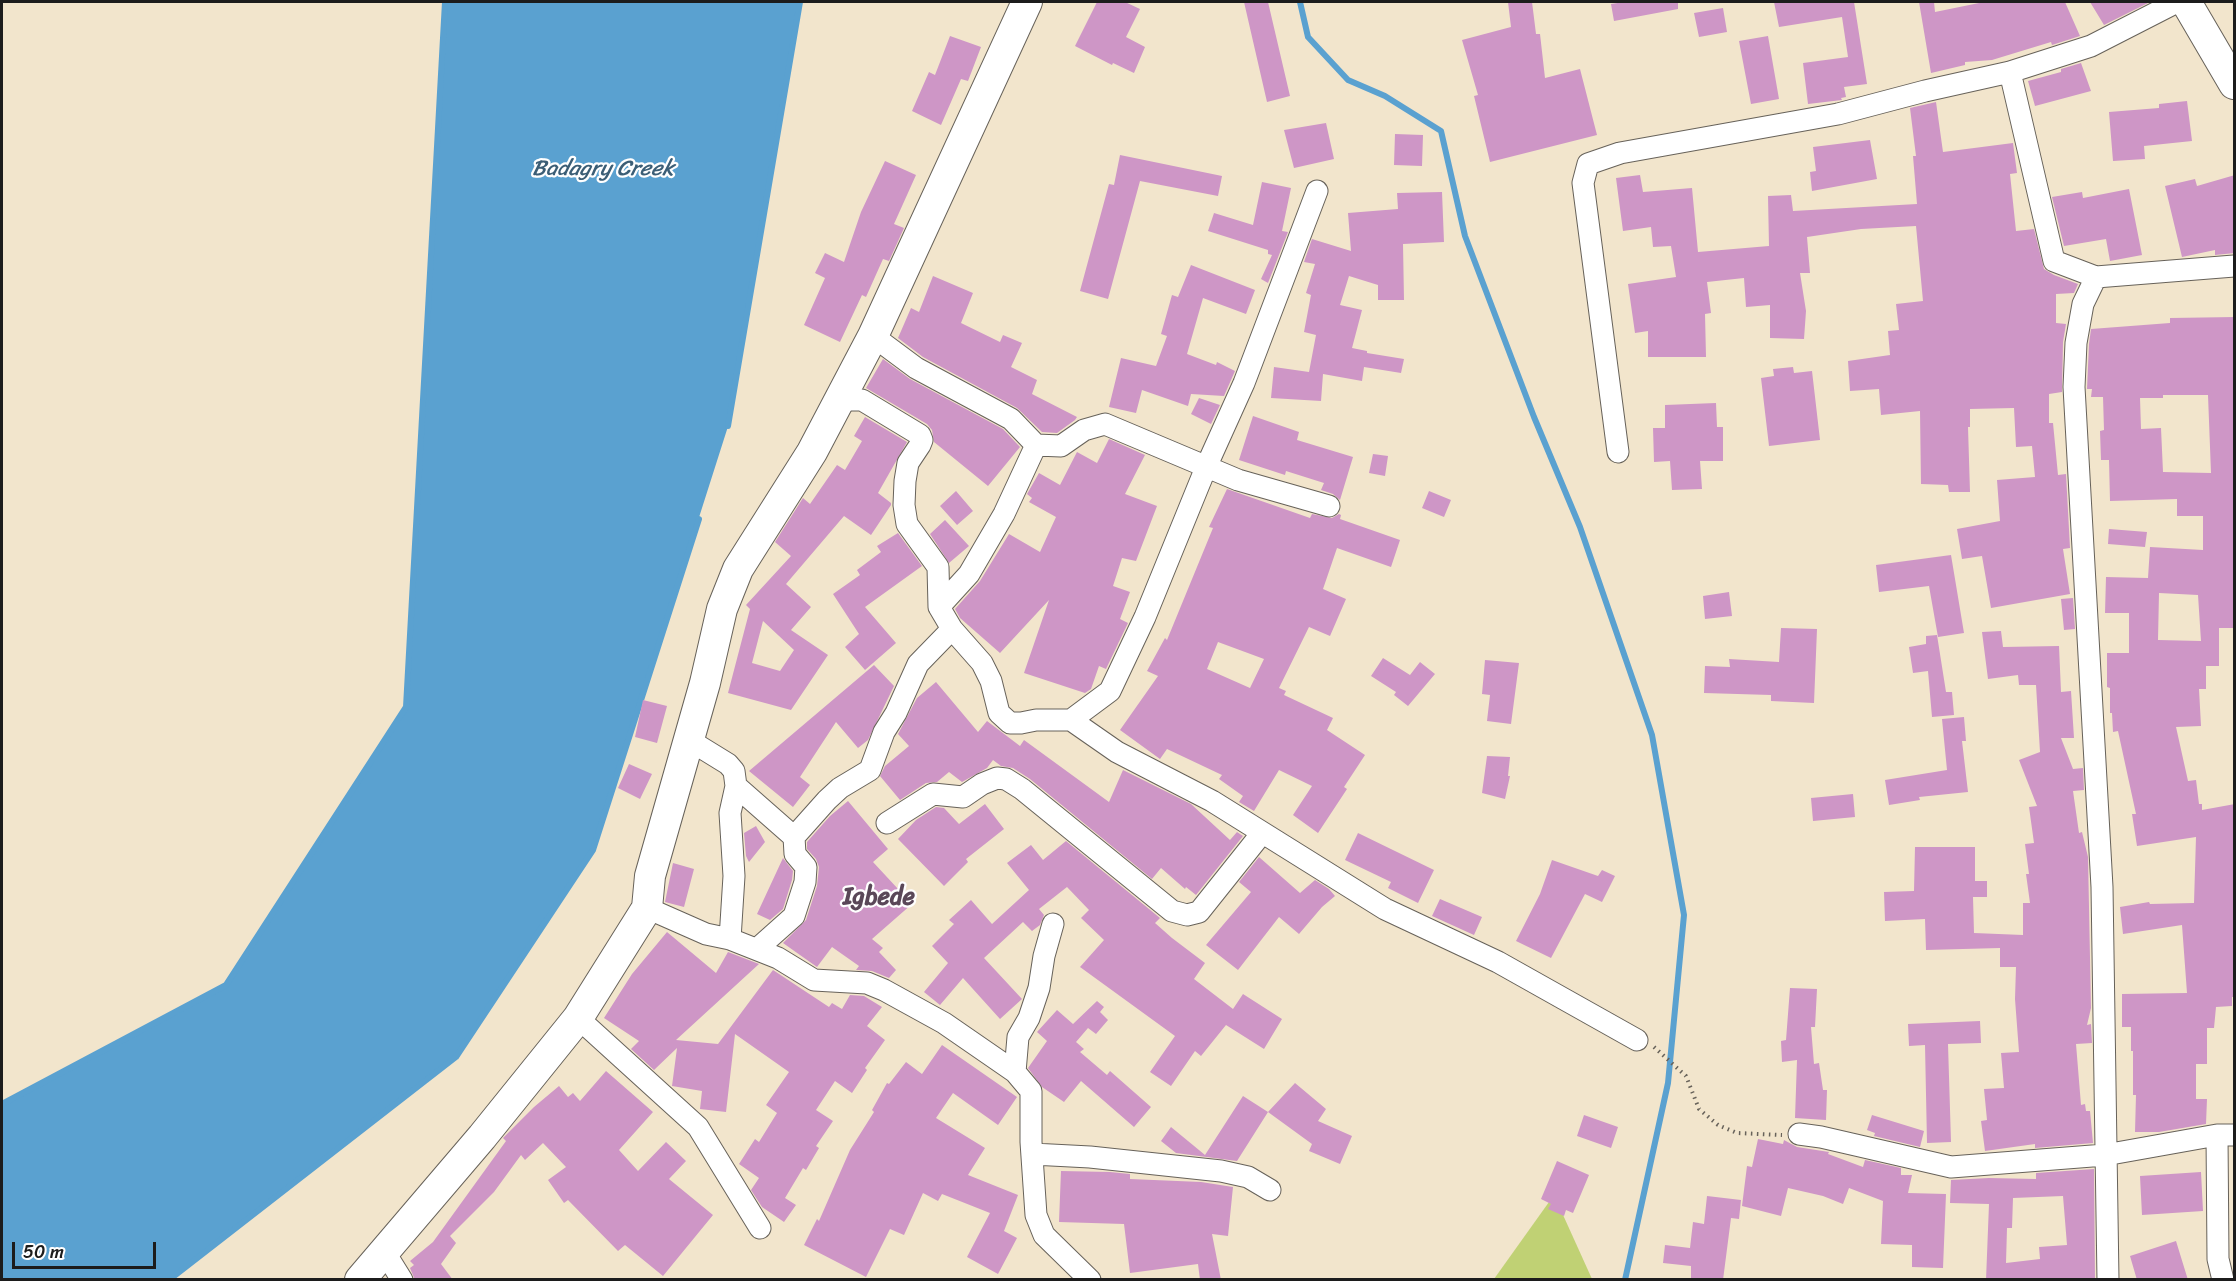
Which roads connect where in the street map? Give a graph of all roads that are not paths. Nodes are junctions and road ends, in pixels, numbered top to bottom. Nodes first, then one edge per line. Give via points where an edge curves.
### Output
1 (1027, 2) edge
2 (2176, 2) edge
3 (2186, 2) edge
4 (2010, 72) junction
5 (2235, 84) edge
6 (1317, 191) dead end
7 (2235, 266) edge
8 (2096, 277) junction
9 (873, 336) junction
10 (838, 400) junction
11 (1036, 445) junction
12 (1618, 452) dead end
13 (1207, 465) junction
14 (1329, 506) dead end
15 (939, 607) junction
16 (952, 629) junction
17 (1071, 720) junction
18 (689, 740) junction
19 (736, 786) junction
20 (887, 822) dead end
21 (1262, 833) junction
22 (794, 837) junction
23 (647, 908) junction
24 (1053, 924) dead end
25 (730, 939) junction
26 (757, 950) junction
27 (578, 1018) junction
28 (1637, 1040) road end
29 (1015, 1072) junction
30 (1799, 1134) road end
31 (2226, 1135) edge
32 (1032, 1154) junction
33 (2105, 1155) junction
34 (1270, 1190) dead end
35 (760, 1228) dead end
36 (384, 1251) junction
37 (360, 1280) edge
38 (402, 1280) edge
39 (1090, 1280) edge
40 (2108, 1280) edge
41 (2223, 1280) edge

1 - 9 street
2 - 4 street via 2091,46
3 - 5 street
4 - 8 street via 2054,261
4 - 12 street via 1838,114 1620,153 1588,164 1583,183
6 - 13 street via 1244,383
7 - 8 street
8 - 33 street via 2083,304 2074,387 2102,887
9 - 10 street
9 - 11 street via 916,368 1011,419
10 - 15 street via 862,400 920,435 920,445 908,463 904,506 907,524 938,567
10 - 18 street via 812,452 738,569 722,609
11 - 13 street via 1061,446 1084,429 1105,424
11 - 15 street via 1005,514 969,574
13 - 14 street via 1238,480
13 - 17 street via 1110,691
15 - 16 street
16 - 17 street via 982,663 999,713 1010,723
16 - 22 street via 918,664 870,770 833,794
17 - 21 street via 1117,752 1212,801
18 - 19 street via 729,764
18 - 23 street via 650,876
19 - 22 street
19 - 25 street via 730,813 734,876
20 - 21 street via 933,794 963,797 997,777 1006,779 1172,911 1187,915 1199,912
21 - 28 street via 1385,909 1498,962
22 - 26 street via 795,854 806,867 794,916
23 - 25 street via 706,934
23 - 27 street
24 - 29 street via 1039,988 1018,1037
25 - 26 street
26 - 29 street via 814,980 867,982 884,990 944,1023
27 - 35 street via 698,1127
27 - 36 street
29 - 32 street via 1031,1090
30 - 33 street via 1951,1167
31 - 33 street
31 - 41 street via 2218,1259
32 - 34 street via 1221,1171 1248,1178
32 - 39 street via 1036,1215 1044,1235
33 - 40 street
36 - 37 street
36 - 38 street

